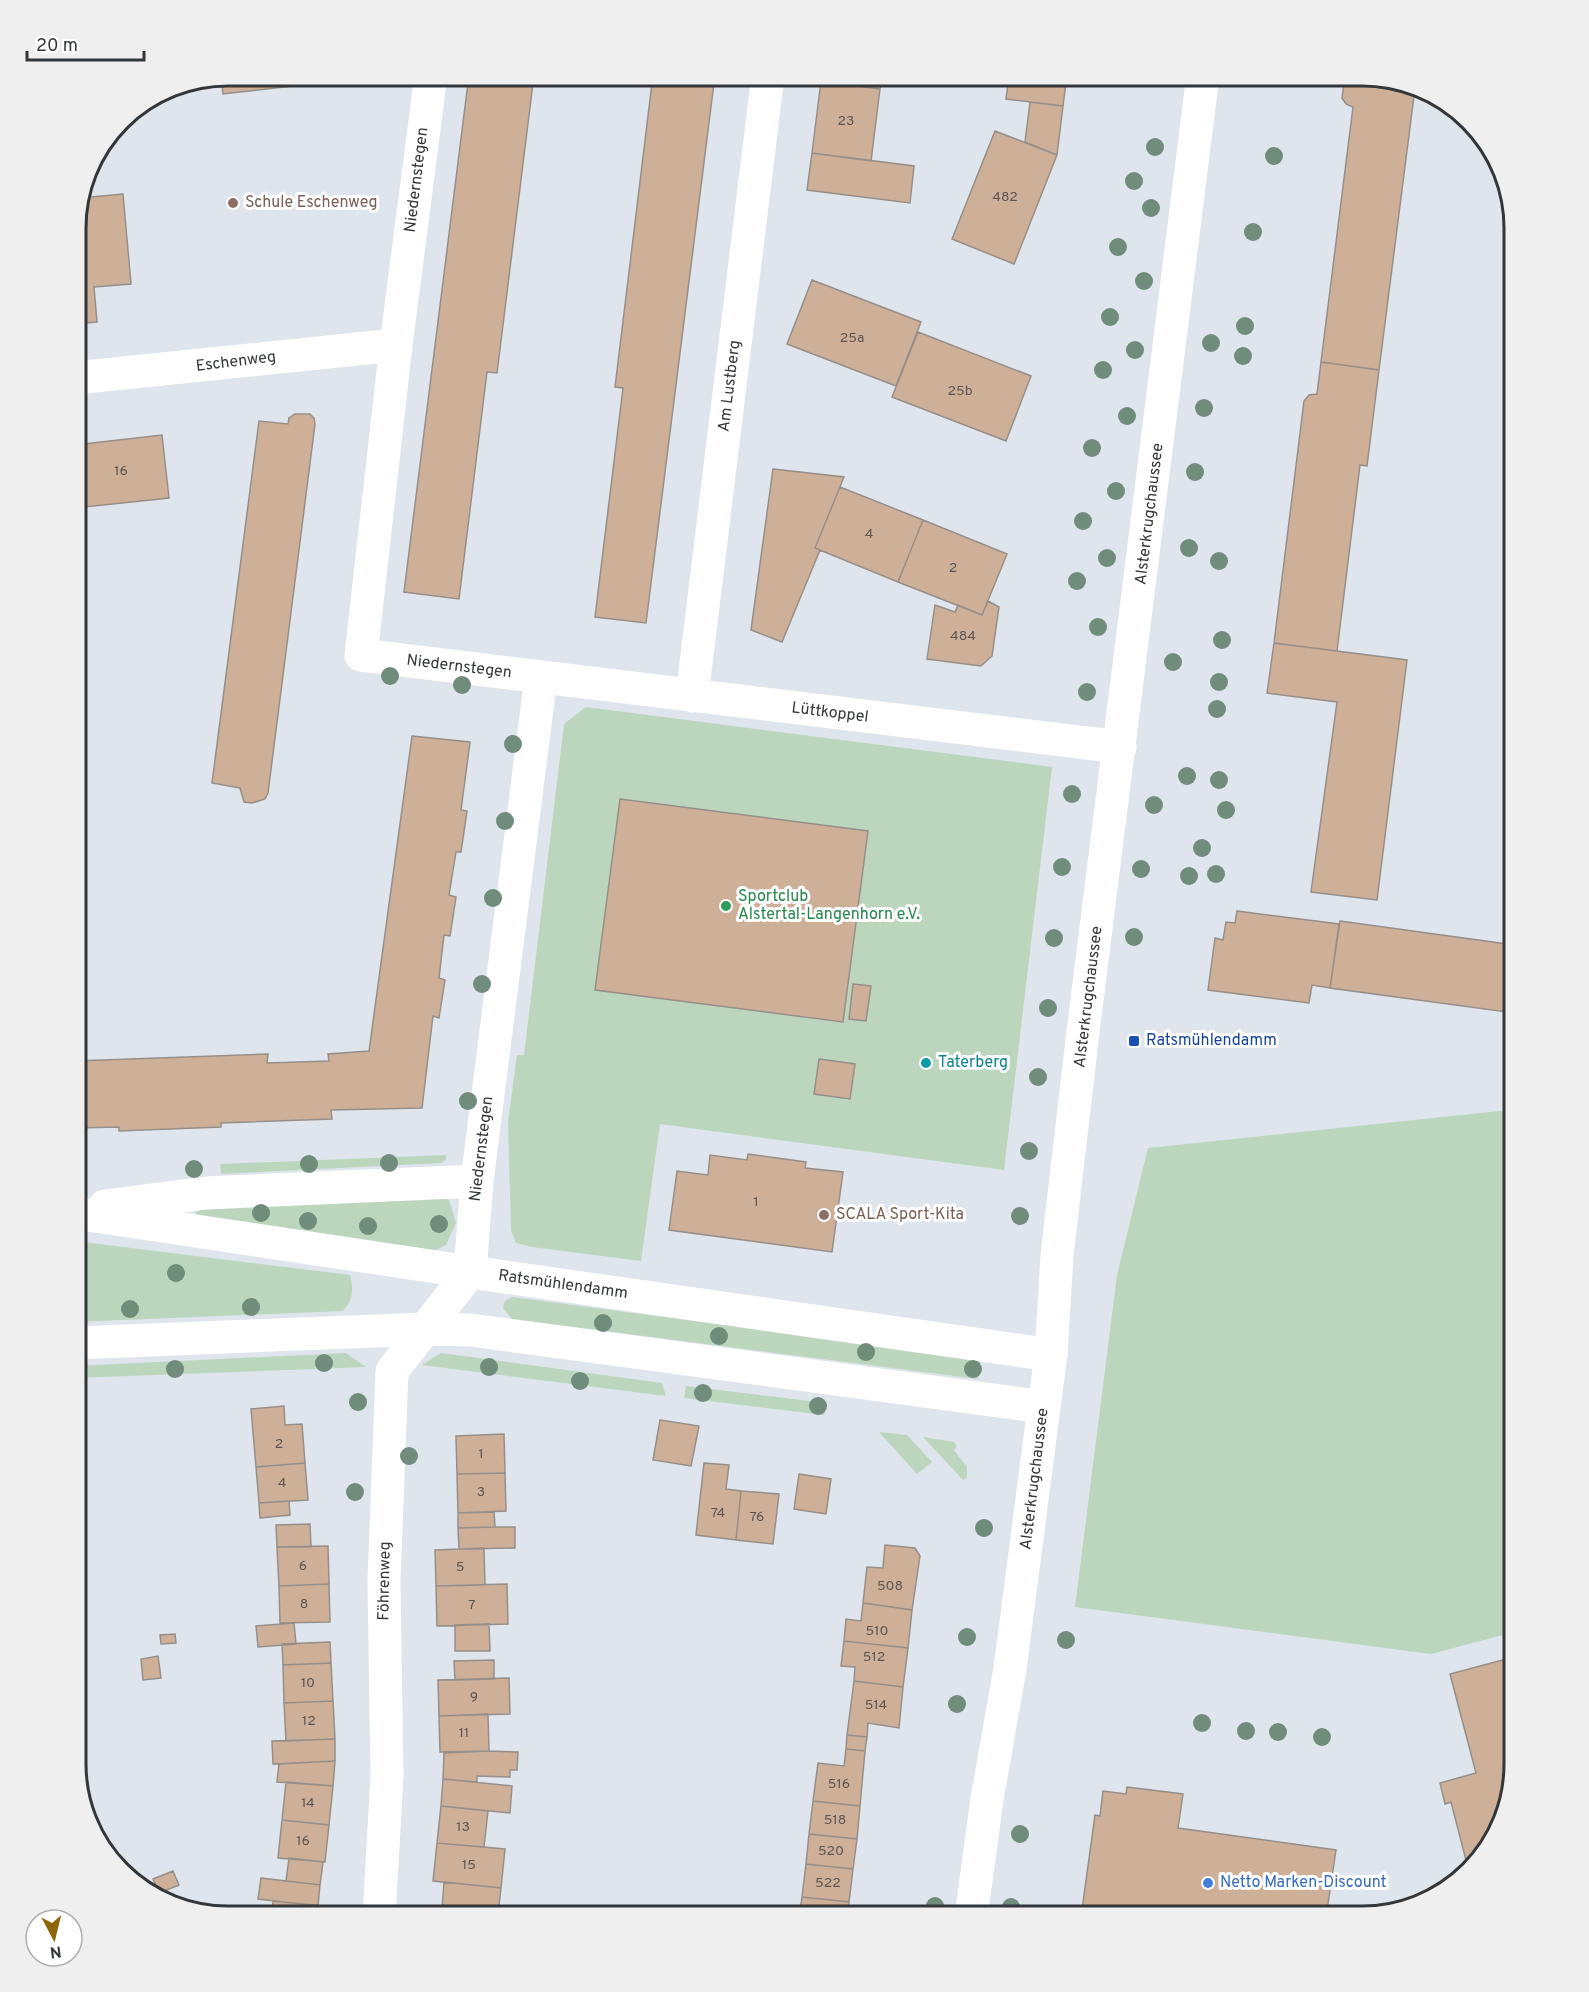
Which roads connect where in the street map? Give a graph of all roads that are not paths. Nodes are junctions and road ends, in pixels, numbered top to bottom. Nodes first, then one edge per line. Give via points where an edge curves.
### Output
1 (430, 86) edge
2 (767, 86) edge
3 (1202, 86) edge
4 (396, 345) junction
5 (86, 377) edge
6 (541, 677) junction
7 (692, 696) junction
8 (1120, 747) junction
9 (477, 1181) junction
10 (86, 1209) edge
11 (86, 1213) edge
12 (470, 1272) junction
13 (426, 1329) junction
14 (86, 1343) edge
15 (1051, 1355) junction
16 (1044, 1407) junction
17 (380, 1906) edge
18 (972, 1906) edge

1 - 4 street, Niedernstegen
2 - 7 street, Am Lustberg
3 - 8 street, Alsterkrugchaussee
4 - 5 street, Eschenweg
4 - 6 street, Niedernstegen via 361,655
6 - 7 street, Lüttkoppel
6 - 9 street, Niedernstegen
7 - 8 street, Lüttkoppel
8 - 15 street, Alsterkrugchaussee via 1057,1256
9 - 10 street, Ratsmühlendamm via 206,1193
9 - 12 street, Niedernstegen
11 - 12 street, Ratsmühlendamm
12 - 13 street, Föhrenweg
12 - 15 street, Ratsmühlendamm
13 - 14 street
13 - 16 street via 470,1330
13 - 17 street, Föhrenweg via 392,1371 384,1581 387,1776
15 - 16 street, Alsterkrugchaussee
16 - 18 street, Alsterkrugchaussee via 1010,1669

